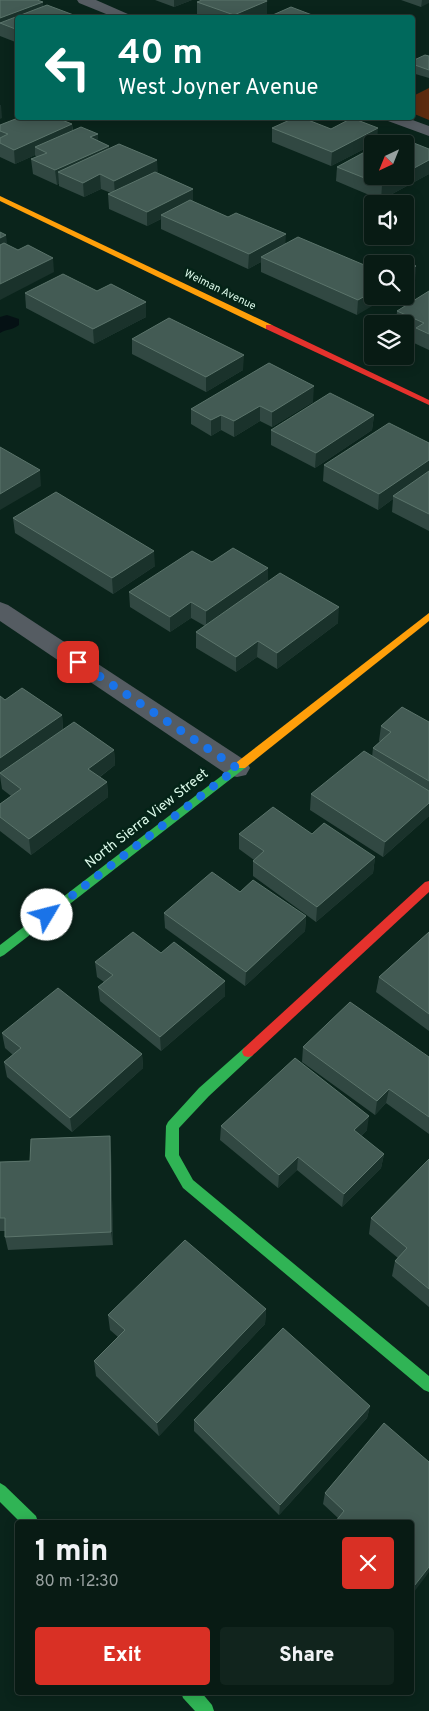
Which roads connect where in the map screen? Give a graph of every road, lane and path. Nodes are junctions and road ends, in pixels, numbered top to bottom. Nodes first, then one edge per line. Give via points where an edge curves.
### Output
1 (84, 0) edge
2 (122, 15) edge
3 (399, 120) edge
4 (429, 131) edge
5 (0, 198) edge
6 (429, 403) edge
7 (0, 610) edge
8 (429, 616) edge
9 (237, 768) junction
10 (429, 886) edge
11 (0, 952) edge
12 (429, 1385) edge
13 (0, 1491) edge
14 (28, 1520) edge
15 (192, 1695) edge
16 (206, 1711) edge

1 - 2 street
3 - 4 street
5 - 6 street, Weiman Avenue
7 - 9 street
8 - 9 street, North Sierra View Street
9 - 11 street, North Sierra View Street
10 - 12 street via 204,1092 173,1126 172,1156 188,1184
13 - 14 street
15 - 16 street

